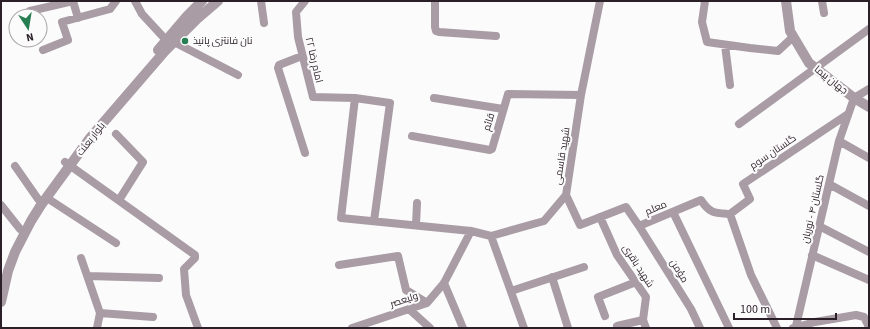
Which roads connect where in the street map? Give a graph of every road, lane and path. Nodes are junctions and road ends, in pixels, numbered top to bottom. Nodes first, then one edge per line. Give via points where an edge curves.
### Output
1 (116, 1) edge
2 (135, 1) edge
3 (202, 1) edge
4 (210, 1) edge
5 (218, 1) edge
6 (261, 1) edge
7 (304, 1) edge
8 (435, 1) edge
9 (600, 1) edge
10 (706, 1) edge
11 (786, 1) edge
12 (822, 1) edge
13 (109, 5) edge
14 (43, 8) edge
15 (824, 13) dead end
16 (187, 16) junction
17 (78, 18) junction
18 (264, 23) dead end
19 (869, 29) edge
20 (496, 36) dead end
21 (794, 37) junction
22 (170, 41) junction
23 (725, 45) junction
24 (44, 50) dead end
25 (302, 56) junction
26 (815, 68) junction
27 (238, 75) dead end
28 (730, 86) dead end
29 (869, 89) edge
30 (581, 96) junction
31 (355, 98) junction
32 (434, 98) dead end
33 (854, 98) junction
34 (869, 107) edge
35 (503, 109) junction
36 (848, 114) junction
37 (739, 124) dead end
38 (116, 134) dead end
39 (412, 136) dead end
40 (839, 141) junction
41 (305, 153) dead end
42 (869, 158) edge
43 (68, 163) junction
44 (15, 166) dead end
45 (829, 184) junction
46 (566, 195) junction
47 (42, 198) junction
48 (119, 200) junction
49 (417, 203) dead end
50 (1, 205) edge
51 (869, 206) edge
52 (673, 212) junction
53 (730, 214) junction
54 (600, 217) junction
55 (374, 221) junction
56 (416, 225) junction
57 (639, 226) junction
58 (819, 226) junction
59 (20, 229) junction
60 (471, 231) junction
61 (491, 236) junction
62 (116, 243) dead end
63 (869, 252) edge
64 (812, 255) junction
65 (81, 258) dead end
66 (339, 266) dead end
67 (584, 267) dead end
68 (1, 273) edge
69 (88, 276) junction
70 (159, 278) dead end
71 (552, 278) junction
72 (869, 280) edge
73 (636, 282) junction
74 (444, 283) junction
75 (511, 291) junction
76 (1, 302) edge
77 (427, 303) junction
78 (409, 309) junction
79 (100, 313) junction
80 (605, 316) dead end
81 (153, 317) dead end
82 (643, 320) junction
83 (822, 324) edge
84 (794, 327) edge
85 (869, 327) edge
86 (97, 328) edge
87 (198, 328) edge
88 (352, 328) edge
89 (430, 328) edge
90 (463, 328) edge
91 (524, 328) edge
92 (568, 328) edge
93 (618, 328) edge
94 (646, 328) edge
95 (700, 328) edge
96 (729, 328) edge
97 (777, 328) edge

1 - 13 street
2 - 22 street via 142,14
3 - 16 street, بلوار بعثت
4 - 16 street
5 - 22 street, بلوار بعثت
6 - 18 street
7 - 25 street, امام رضا ۲۲ via 296,12
8 - 20 street via 434,27 439,32
9 - 30 street, شهید قاسمی
10 - 23 street via 702,22 707,42
11 - 21 street, جهان پیما via 790,31
12 - 15 street
13 - 17 street
14 - 17 street via 73,1
16 - 22 street, بلوار بعثت
17 - 24 street via 62,22 68,40
19 - 26 street
21 - 23 street via 778,50
21 - 26 street, جهان پیما via 809,63
22 - 27 street
22 - 43 street, بلوار بعثت
23 - 28 street
25 - 31 street, امام رضا ۲۲ via 313,97
25 - 41 street via 279,65 278,68
26 - 33 street, جهان پیما
26 - 37 street
29 - 33 street
30 - 35 street, قائم via 510,93
30 - 46 street, شهید قاسمی
31 - 55 street, شهید قاسمی via 341,218
31 - 55 street, امام رضا ۲۲ via 390,103
32 - 35 street
33 - 34 street, جهان پیما
33 - 36 street, گلستان ۴ - نوریان
35 - 39 street, قائم via 490,150
36 - 40 street, گلستان ۴ - نوریان
36 - 53 street, گلستان سوم via 743,184 750,199
38 - 48 street via 143,162
40 - 42 street
40 - 45 street, گلستان ۴ - نوریان
43 - 47 street, بلوار بعثت
43 - 48 street
44 - 47 street
45 - 51 street
45 - 58 street, گلستان ۴ - نوریان
46 - 54 street, معلم via 580,225
46 - 61 street, شهید قاسمی via 544,221
47 - 59 street, بلوار بعثت
47 - 62 street
47 - 76 street, بلوار بعثت via 15,252
48 - 87 street via 194,255 195,258 184,269 186,295
49 - 56 street
50 - 59 street
52 - 53 street, معلم via 701,200 713,213
52 - 57 street, معلم
52 - 96 street
53 - 97 street via 751,275
54 - 57 street, معلم via 626,207
54 - 73 street, شهید باقری via 617,256
55 - 56 street, شهید قاسمی
56 - 60 street, شهید قاسمی
57 - 95 street, مؤمن via 691,309
58 - 63 street
58 - 64 street, گلستان ۴ - نوریان
59 - 68 street, بلوار بعثت
60 - 61 street, شهید قاسمی
60 - 74 street, ولیعصر
61 - 75 street
64 - 72 street
64 - 84 street, گلستان ۴ - نوریان
65 - 69 street
66 - 77 street via 398,256 406,290
67 - 71 street
69 - 70 street
69 - 79 street
71 - 75 street
71 - 92 street
73 - 80 street via 598,297
73 - 82 street, شهید باقری via 646,298
74 - 77 street, ولیعصر
74 - 90 street
75 - 91 street
77 - 78 street, ولیعصر
78 - 88 street, ولیعصر
78 - 89 street
79 - 81 street
79 - 86 street
82 - 93 street via 617,326
82 - 94 street, شهید باقری
83 - 84 street
83 - 85 street via 856,315 864,317

